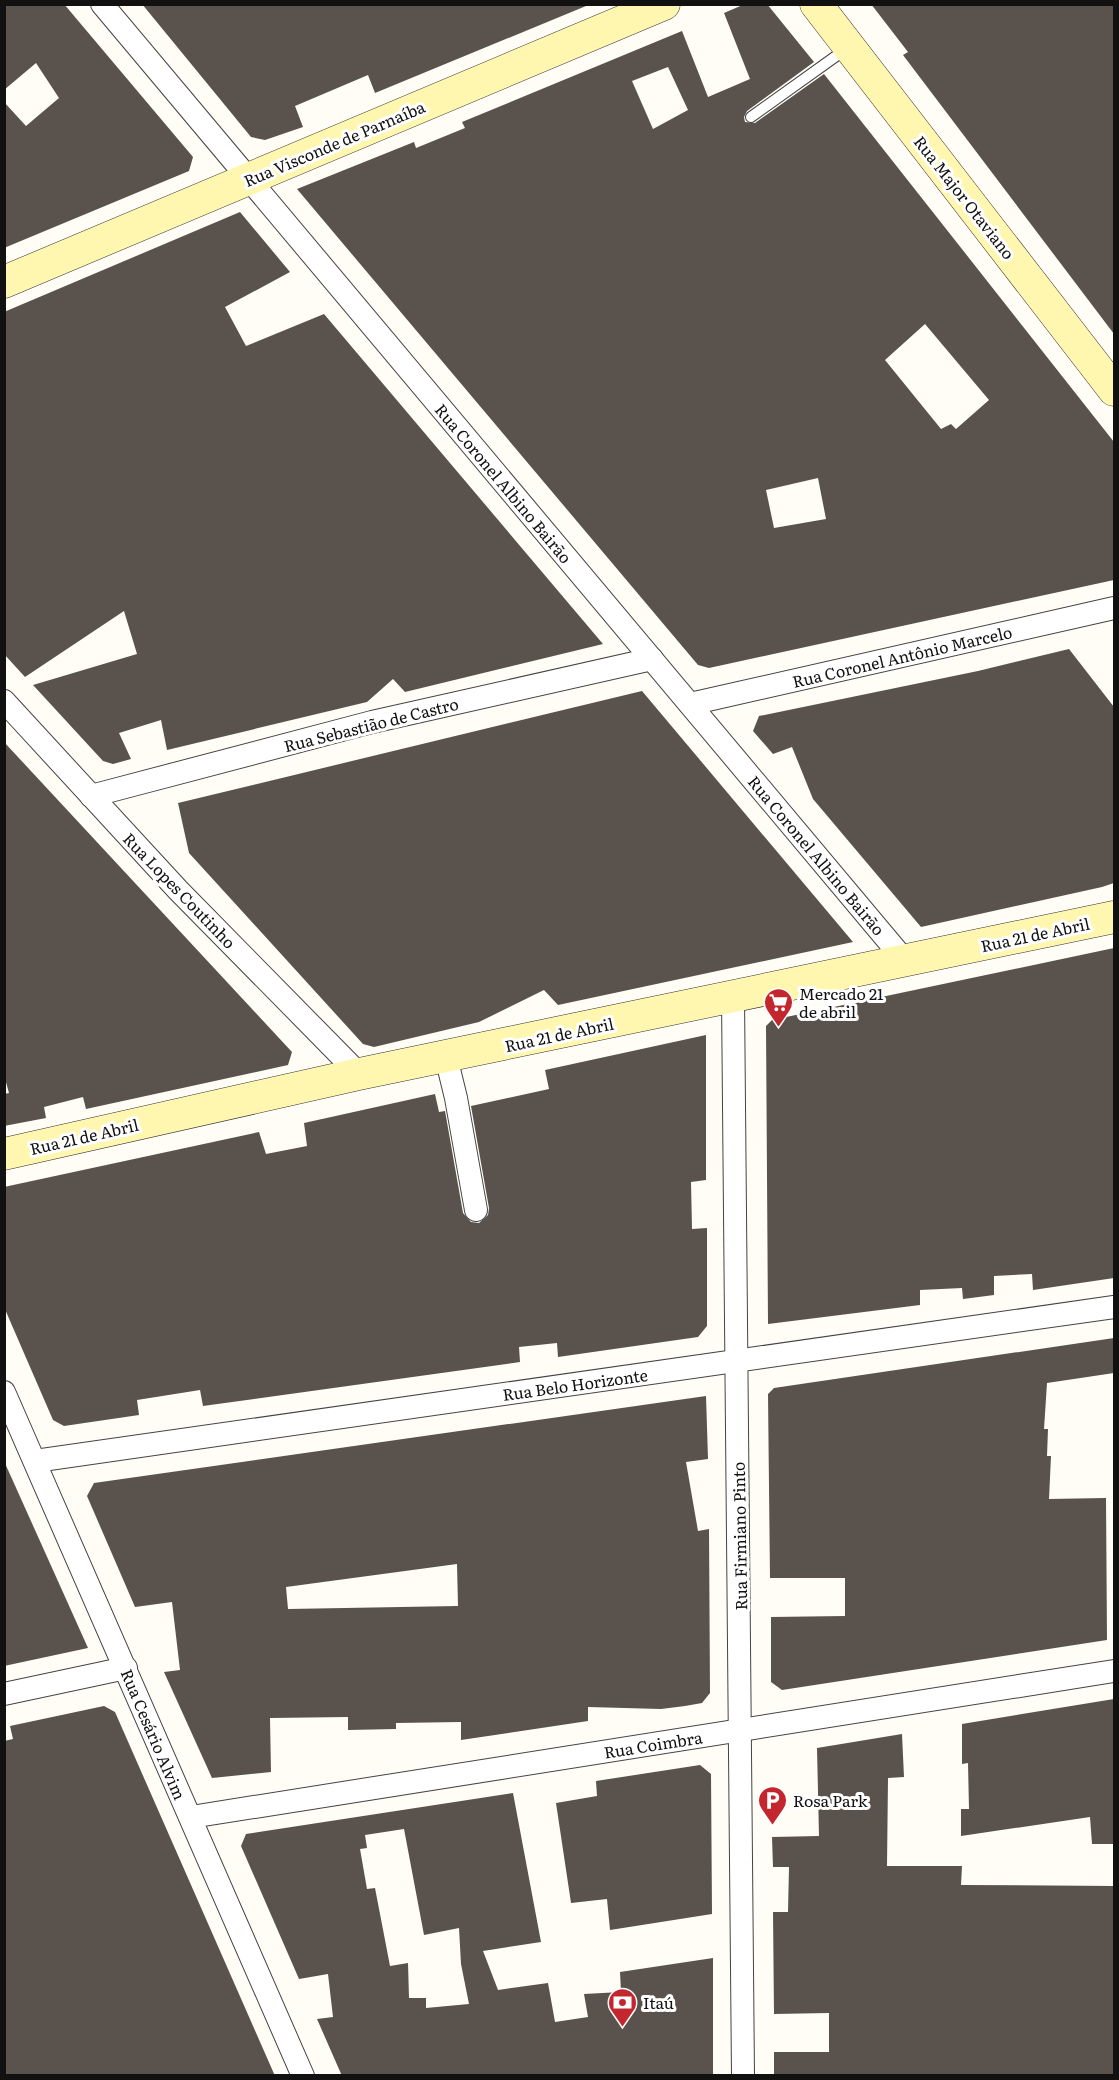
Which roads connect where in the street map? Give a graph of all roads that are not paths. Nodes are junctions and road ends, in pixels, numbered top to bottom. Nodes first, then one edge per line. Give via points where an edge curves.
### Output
1 (102, 4) edge
2 (664, 4) edge
3 (816, 4) edge
4 (849, 48) junction
5 (751, 117) dead end
6 (249, 180) junction
7 (4, 282) edge
8 (1114, 390) edge
9 (1114, 608) edge
10 (652, 659) junction
11 (4, 701) edge
12 (690, 704) junction
13 (91, 796) junction
14 (1114, 917) edge
15 (906, 962) junction
16 (733, 997) junction
17 (446, 1057) junction
18 (359, 1074) junction
19 (4, 1154) edge
20 (476, 1210) dead end
21 (1114, 1308) edge
22 (737, 1361) junction
23 (4, 1392) edge
24 (35, 1461) junction
25 (126, 1668) junction
26 (1114, 1671) edge
27 (4, 1694) edge
28 (741, 1731) junction
29 (191, 1817) junction
30 (303, 2076) edge
31 (743, 2076) edge

1 - 6 street, Rua Coronel Albino Bairão
2 - 6 street, Rua Visconde de Parnaíba
3 - 4 street, Rua Major Otaviano
4 - 5 lane
4 - 8 street, Rua Major Otaviano
6 - 7 street, Rua Visconde de Parnaíba
6 - 10 street, Rua Coronel Albino Bairão
9 - 12 street, Rua Coronel Antônio Marcelo
10 - 12 street, Rua Coronel Albino Bairão
10 - 13 street, Rua Sebastião de Castro via 372,722
11 - 13 street, Rua Lopes Coutinho
12 - 15 street, Rua Coronel Albino Bairão
13 - 18 street, Rua Lopes Coutinho
14 - 15 street, Rua 21 de Abril
15 - 16 street, Rua 21 de Abril
16 - 17 street, Rua 21 de Abril
16 - 22 street, Rua Firmiano Pinto
17 - 18 street, Rua 21 de Abril
17 - 20 street
18 - 19 street, Rua 21 de Abril
21 - 22 street, Rua Belo Horizonte
22 - 24 street, Rua Belo Horizonte
22 - 28 street, Rua Firmiano Pinto
23 - 24 street, Rua Cesário Alvim
24 - 25 street, Rua Cesário Alvim
25 - 27 street
25 - 29 street, Rua Cesário Alvim
26 - 28 street, Rua Coimbra
28 - 29 street, Rua Coimbra
28 - 31 street, Rua Firmiano Pinto
29 - 30 street, Rua Cesário Alvim

